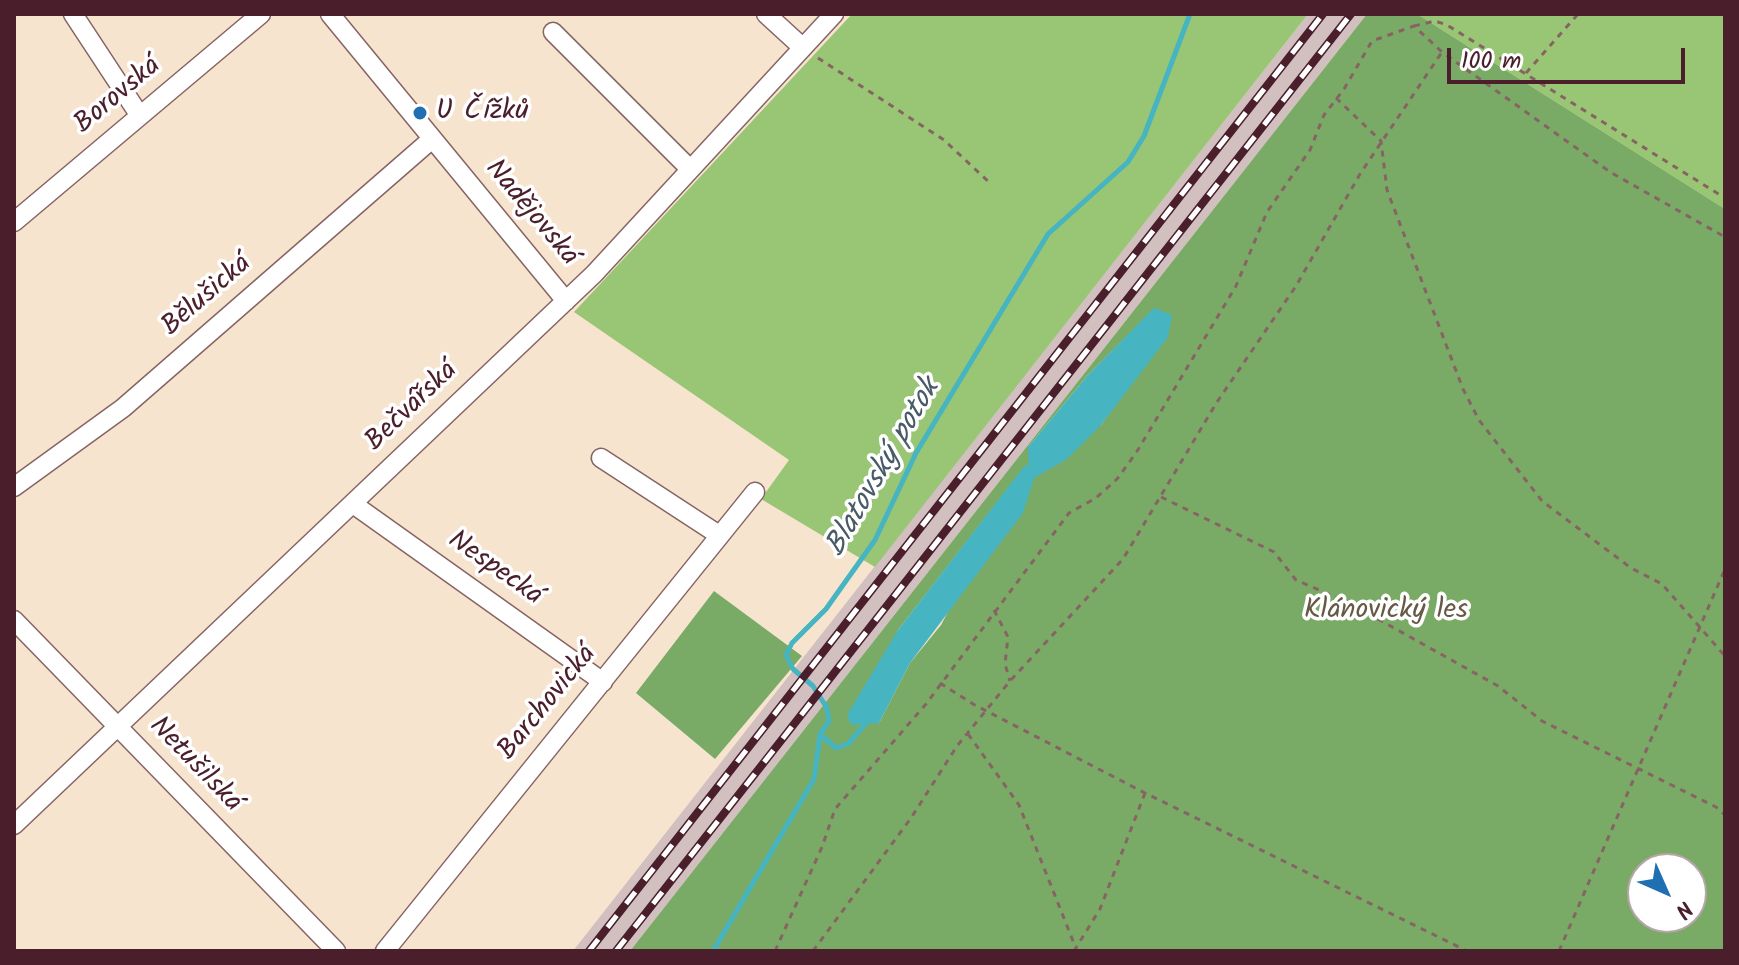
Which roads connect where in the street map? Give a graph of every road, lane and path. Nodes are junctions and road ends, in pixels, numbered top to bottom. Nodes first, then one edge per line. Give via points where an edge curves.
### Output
1 (73, 14) edge
2 (261, 14) edge
3 (330, 14) edge
4 (766, 14) edge
5 (834, 14) edge
6 (1578, 14) edge
7 (1414, 26) junction
8 (553, 32) dead end
9 (802, 47) junction
10 (1442, 52) junction
11 (1526, 73) junction
12 (1336, 98) junction
13 (140, 116) junction
14 (432, 139) junction
15 (1381, 141) junction
16 (690, 169) junction
17 (991, 184) dead end
18 (1725, 198) edge
19 (14, 222) edge
20 (1725, 237) edge
21 (566, 301) junction
22 (601, 458) dead end
23 (14, 487) edge
24 (755, 492) dead end
25 (1161, 497) junction
26 (353, 504) junction
27 (719, 535) junction
28 (1725, 569) edge
29 (994, 610) junction
30 (14, 620) edge
31 (1702, 629) junction
32 (1725, 656) edge
33 (1010, 681) junction
34 (603, 682) junction
35 (940, 683) junction
36 (987, 709) junction
37 (116, 726) junction
38 (968, 734) junction
39 (1638, 771) junction
40 (1145, 793) junction
41 (1725, 815) edge
42 (14, 825) edge
43 (1075, 950) edge
44 (336, 951) edge
45 (385, 951) edge
46 (775, 951) edge
47 (813, 951) edge
48 (1467, 951) edge
49 (1559, 951) edge

1 - 13 street
2 - 13 street, Borovská
3 - 14 street, Nadějovská
4 - 9 street
5 - 9 street, Bečvářská
6 - 11 path
7 - 10 path
7 - 11 path via 1435,21 1447,25
7 - 12 path via 1372,41
8 - 16 street
9 - 16 street, Bečvářská
9 - 17 path via 944,140
10 - 15 path
10 - 20 path via 1610,172
11 - 18 path
12 - 15 path
12 - 29 path via 1310,150 1253,238 1236,286 1136,453 1096,498 1069,513
13 - 19 street, Borovská
14 - 21 street, Nadějovská
14 - 23 street, Bělušická via 123,408
15 - 25 path
15 - 31 path via 1387,190 1479,420 1542,501 1631,568 1662,584
16 - 21 street, Bečvářská
21 - 26 street, Bečvářská
22 - 27 street
24 - 27 street, Barchovická
25 - 33 path via 1123,559
25 - 39 path via 1274,552 1296,580 1351,604 1498,686 1542,721
26 - 34 street, Nespecká
26 - 37 street, Bečvářská
27 - 34 street, Barchovická
28 - 31 path
29 - 33 path via 1008,637 1005,664
29 - 35 path
30 - 37 street, Netušilská
31 - 32 path
31 - 39 path
33 - 36 path
34 - 45 street, Barchovická
35 - 36 path
35 - 46 path via 835,809
36 - 38 path
36 - 40 path
37 - 42 street, Bečvářská
37 - 44 street, Netušilská
38 - 43 path via 1019,805
38 - 47 path
39 - 41 path
39 - 49 path
40 - 43 path via 1100,909
40 - 48 path

